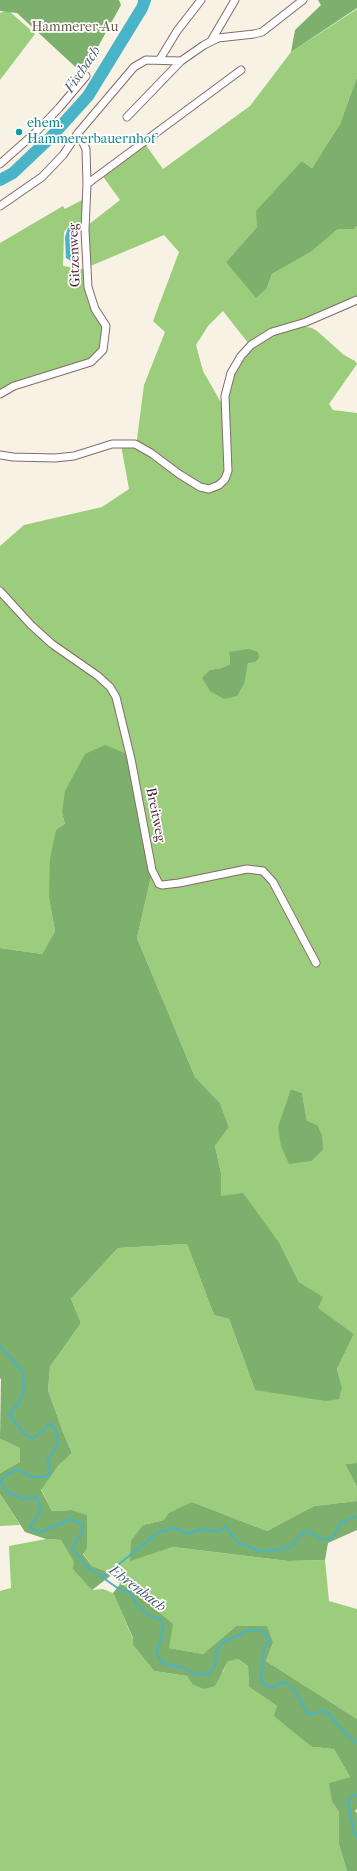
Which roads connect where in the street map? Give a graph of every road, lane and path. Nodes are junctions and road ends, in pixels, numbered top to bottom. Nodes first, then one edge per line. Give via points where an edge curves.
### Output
1 (201, 0) edge
2 (235, 0) edge
3 (302, 0) edge
4 (211, 42) junction
5 (160, 59) junction
6 (181, 61) junction
7 (241, 70) dead end
8 (86, 76) dead end
9 (127, 118) dead end
10 (78, 133) junction
11 (0, 164) edge
12 (87, 184) junction
13 (0, 206) edge
14 (357, 300) edge
15 (0, 394) edge
16 (0, 455) edge
17 (0, 591) edge
18 (316, 963) dead end

1 - 5 street via 177,31
2 - 4 street
3 - 4 street via 262,32 218,38
4 - 6 street
5 - 6 street
5 - 10 street via 146,60 134,67
6 - 9 street
7 - 12 street
8 - 11 street via 36,132
10 - 12 street, Gitzenweg via 86,149
10 - 13 street via 63,155 42,177
12 - 15 street, Gitzenweg via 85,230 88,288 106,326 103,350 91,362 14,386
14 - 16 street via 312,320 272,332 251,345 241,356 230,373 225,396 228,471 219,485 209,489 200,487 135,444 112,444 81,454 55,458
17 - 18 street, Breitweg via 36,630 98,676 116,697 131,759 152,870 159,884 179,883 247,869 263,871 273,882

